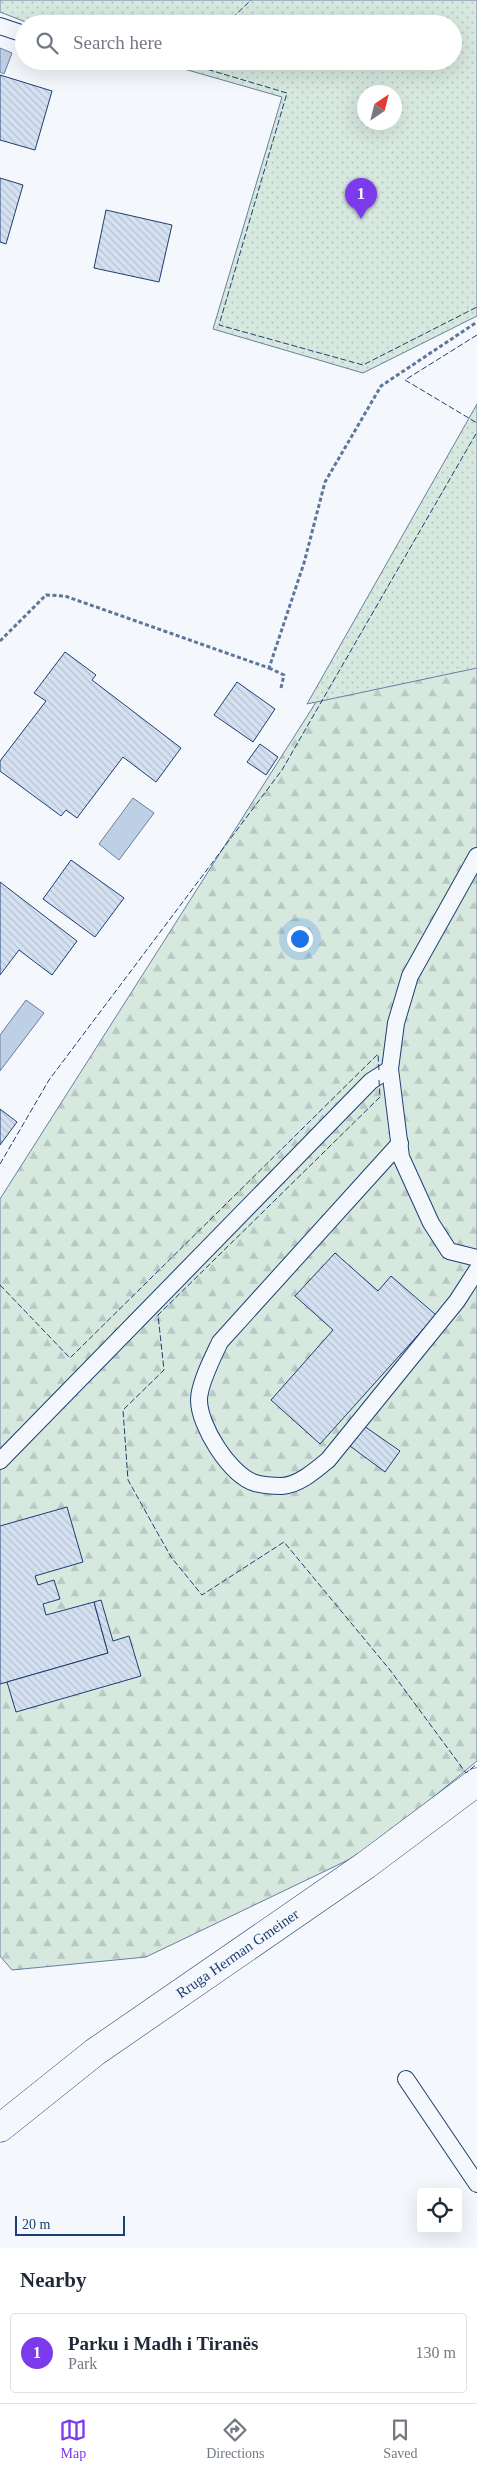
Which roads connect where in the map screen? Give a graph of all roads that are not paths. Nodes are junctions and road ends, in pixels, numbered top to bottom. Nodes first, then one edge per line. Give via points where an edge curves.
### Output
1 (0, 26) edge
2 (15, 31) edge
3 (477, 856) edge
4 (390, 1069) junction
5 (400, 1143) junction
6 (477, 1258) edge
7 (477, 1270) edge
8 (0, 1461) edge
9 (477, 1782) edge
10 (406, 2079) dead end
11 (0, 2128) edge
12 (477, 2184) edge

1 - 2 lane
3 - 4 lane via 410,976 396,1023
4 - 5 lane
4 - 8 lane via 371,1081
5 - 6 lane via 401,1157 431,1224 449,1251
5 - 7 lane via 220,1342 199,1400 217,1447 233,1468 255,1483 284,1486 306,1477 328,1460 457,1301
9 - 11 street, Rruga Herman Gmeiner via 366,1866 95,2052
10 - 12 lane

